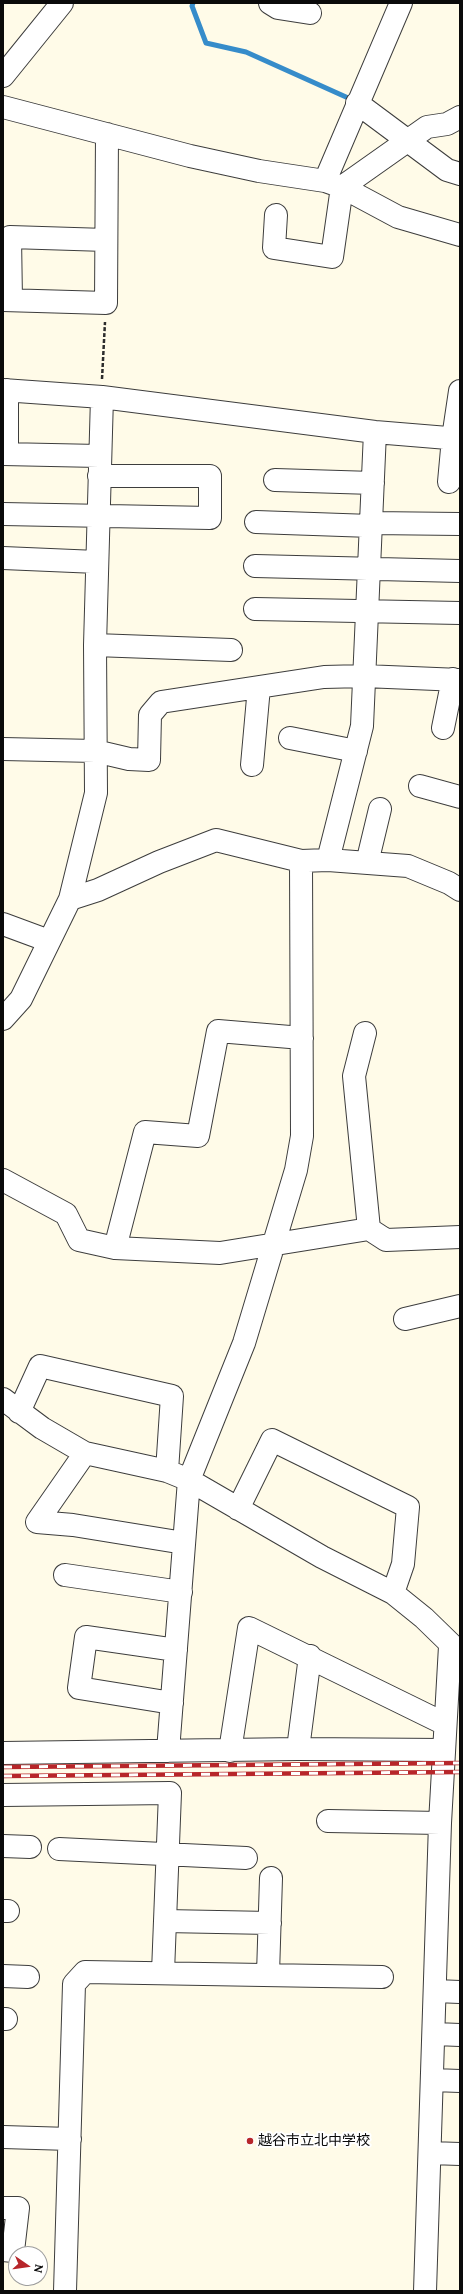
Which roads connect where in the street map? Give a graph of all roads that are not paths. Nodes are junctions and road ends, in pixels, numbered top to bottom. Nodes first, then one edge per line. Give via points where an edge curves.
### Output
1 (62, 3) edge
2 (270, 3) edge
3 (401, 3) edge
4 (310, 13) dead end
5 (3, 76) edge
6 (357, 103) junction
7 (3, 107) edge
8 (460, 117) edge
9 (107, 134) junction
10 (408, 140) junction
11 (460, 174) edge
12 (334, 184) junction
13 (276, 215) dead end
14 (460, 235) edge
15 (106, 240) junction
16 (7, 300) edge
17 (5, 390) edge
18 (460, 391) edge
19 (102, 397) junction
20 (375, 432) junction
21 (456, 438) edge
22 (5, 454) edge
23 (99, 466) junction
24 (275, 480) dead end
25 (449, 482) dead end
26 (373, 483) junction
27 (3, 514) edge
28 (98, 518) junction
29 (256, 522) dead end
30 (371, 524) junction
31 (460, 524) edge
32 (3, 558) edge
33 (97, 562) junction
34 (255, 566) dead end
35 (369, 569) junction
36 (460, 571) edge
37 (256, 609) dead end
38 (367, 611) junction
39 (460, 613) edge
40 (95, 645) junction
41 (231, 650) dead end
42 (364, 676) junction
43 (456, 679) edge
44 (259, 687) junction
45 (443, 728) dead end
46 (290, 738) dead end
47 (3, 749) edge
48 (95, 751) junction
49 (356, 751) junction
50 (252, 765) dead end
51 (420, 786) dead end
52 (460, 797) edge
53 (380, 809) dead end
54 (328, 860) junction
55 (301, 861) junction
56 (367, 863) junction
57 (456, 884) edge
58 (70, 899) junction
59 (3, 924) edge
60 (49, 941) junction
61 (3, 1018) edge
62 (365, 1033) dead end
63 (302, 1038) junction
64 (3, 1180) edge
65 (369, 1229) junction
66 (460, 1237) edge
67 (273, 1244) junction
68 (115, 1248) junction
69 (460, 1306) edge
70 (405, 1319) dead end
71 (11, 1405) edge
72 (84, 1453) junction
73 (166, 1471) junction
74 (189, 1480) junction
75 (238, 1509) junction
76 (184, 1542) junction
77 (65, 1575) dead end
78 (180, 1592) junction
79 (393, 1593) junction
80 (176, 1650) junction
81 (455, 1650) edge
82 (310, 1656) junction
83 (172, 1703) junction
84 (445, 1724) junction
85 (298, 1749) junction
86 (449, 1749) edge
87 (168, 1751) junction
88 (230, 1751) junction
89 (3, 1753) edge
90 (451, 1794) edge
91 (3, 1795) edge
92 (328, 1821) dead end
93 (440, 1823) junction
94 (3, 1846) edge
95 (30, 1847) dead end
96 (59, 1849) dead end
97 (168, 1854) junction
98 (246, 1858) dead end
99 (271, 1878) dead end
100 (165, 1921) junction
101 (270, 1923) junction
102 (163, 1972) junction
103 (268, 1974) junction
104 (3, 1976) edge
105 (28, 1977) dead end
106 (382, 1977) dead end
107 (435, 1991) junction
108 (460, 1992) edge
109 (435, 2034) junction
110 (460, 2035) edge
111 (433, 2080) junction
112 (460, 2081) edge
113 (3, 2137) edge
114 (70, 2139) junction
115 (430, 2153) junction
116 (460, 2154) edge
117 (3, 2208) edge
118 (3, 2250) edge
119 (65, 2291) edge
120 (425, 2291) edge

1 - 5 street
2 - 4 street via 278,8
3 - 6 street
6 - 10 street
6 - 12 street
7 - 9 street
8 - 10 street via 447,124 427,127
9 - 12 street via 259,171
9 - 15 street
10 - 11 street via 446,170
10 - 12 street
12 - 13 street via 332,257 274,248
12 - 14 street via 398,217
15 - 16 street via 10,237
15 - 16 street via 106,303
17 - 19 street
17 - 22 street
18 - 21 street
19 - 20 street
19 - 23 street
20 - 21 street
20 - 26 street
21 - 25 street
22 - 23 street
23 - 28 street
23 - 28 street via 210,476 210,518
24 - 26 street
26 - 30 street
27 - 28 street
28 - 33 street
29 - 30 street
30 - 31 street
30 - 35 street
32 - 33 street
33 - 40 street
34 - 35 street
35 - 36 street
35 - 38 street
37 - 38 street
38 - 39 street
38 - 42 street
40 - 41 street
40 - 48 street
42 - 43 street
42 - 44 street via 324,677
42 - 49 street via 362,726
43 - 45 street
44 - 48 street via 161,702 150,715 149,760 129,759
44 - 50 street
46 - 49 street
47 - 48 street
48 - 58 street via 96,793
49 - 54 street
51 - 52 street
53 - 56 street
54 - 55 street
54 - 56 street
55 - 58 street via 216,840 98,890
55 - 63 street
56 - 57 street via 408,866
58 - 60 street
59 - 60 street
60 - 61 street via 21,999
62 - 65 street via 354,1076
63 - 67 street via 302,1136 296,1170
63 - 68 street via 218,1031 198,1136 145,1132
64 - 68 street via 66,1214 79,1240
65 - 66 street via 386,1240
65 - 67 street
67 - 68 street via 220,1253
67 - 74 street via 244,1342
69 - 70 street
71 - 72 street via 42,1428
71 - 73 street via 40,1366 172,1396
72 - 73 street
72 - 76 street via 37,1522
73 - 74 street
74 - 75 street
74 - 76 street
75 - 79 street via 322,1557
75 - 79 street via 272,1440 408,1507 403,1564
76 - 78 street
77 - 78 street
78 - 80 street
79 - 81 street via 424,1618
80 - 83 street
80 - 83 street via 86,1637 79,1688
81 - 84 street
82 - 84 street
82 - 85 street
82 - 88 street via 249,1628
83 - 87 street
84 - 86 street
85 - 86 street
85 - 88 street
86 - 90 street
87 - 88 street
87 - 89 street
90 - 93 street
91 - 97 street via 170,1793
92 - 93 street
93 - 107 street
94 - 95 street
96 - 97 street
97 - 98 street
97 - 100 street
99 - 101 street
100 - 101 street
100 - 102 street
101 - 103 street
102 - 103 street
102 - 114 street via 84,1972 74,1984
103 - 106 street
104 - 105 street
107 - 108 street
107 - 109 street
109 - 110 street
109 - 111 street
111 - 112 street
111 - 115 street
113 - 114 street
114 - 119 street
115 - 116 street
115 - 120 street
117 - 118 street via 18,2208 13,2251

